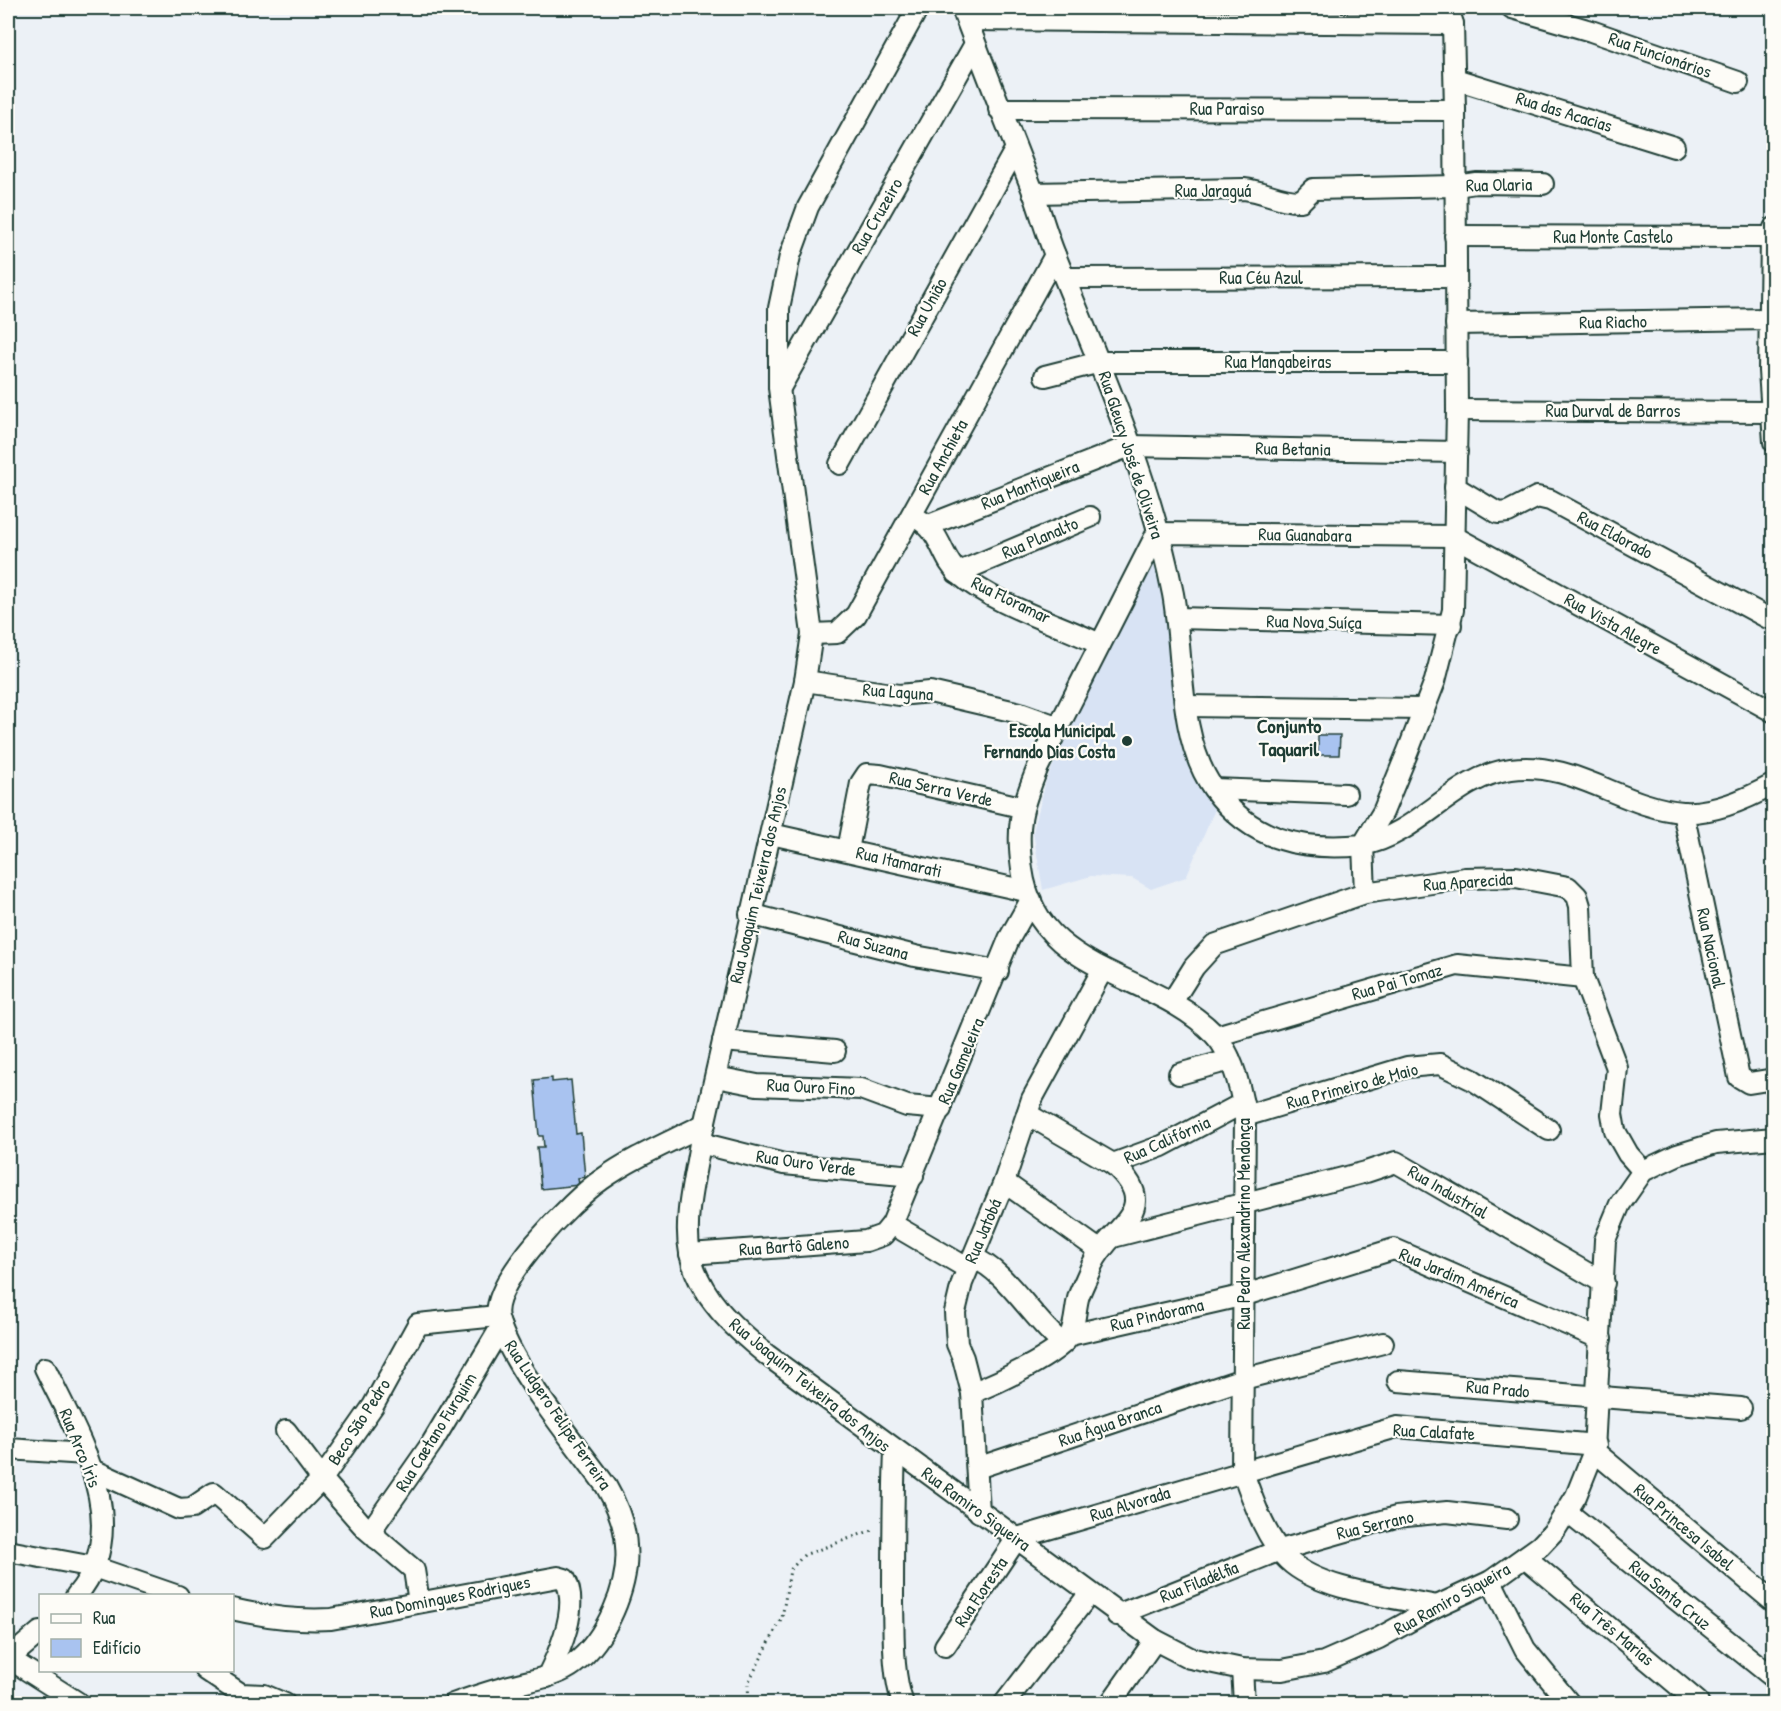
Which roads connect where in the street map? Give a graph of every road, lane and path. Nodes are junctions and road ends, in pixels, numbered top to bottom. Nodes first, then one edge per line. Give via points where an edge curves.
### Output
1 (918, 8) edge
2 (1512, 8) edge
3 (964, 14) edge
4 (1450, 16) edge
5 (975, 44) junction
6 (1455, 79) junction
7 (1738, 82) dead end
8 (999, 109) junction
9 (1455, 110) junction
10 (1674, 147) dead end
11 (1015, 150) junction
12 (1543, 184) dead end
13 (1456, 186) junction
14 (1033, 193) junction
15 (1772, 232) edge
16 (1455, 236) junction
17 (1055, 255) junction
18 (1456, 277) junction
19 (1066, 278) junction
20 (1769, 319) junction
21 (1456, 324) junction
22 (1100, 362) junction
23 (1457, 362) junction
24 (1045, 376) dead end
25 (779, 388) junction
26 (1457, 410) junction
27 (1770, 412) junction
28 (1773, 442) edge
29 (1130, 446) junction
30 (1456, 452) junction
31 (840, 464) dead end
32 (1455, 487) junction
33 (911, 516) junction
34 (1090, 517) dead end
35 (929, 525) junction
36 (1157, 533) junction
37 (1453, 536) junction
38 (957, 573) junction
39 (1177, 618) junction
40 (1773, 618) edge
41 (1450, 625) junction
42 (812, 634) junction
43 (1100, 645) junction
44 (805, 681) junction
45 (1186, 706) junction
46 (1424, 709) junction
47 (1773, 712) edge
48 (1059, 727) junction
49 (1773, 784) edge
50 (1214, 789) junction
51 (1346, 794) dead end
52 (1021, 807) junction
53 (1683, 812) junction
54 (771, 834) junction
55 (1363, 846) junction
56 (848, 850) junction
57 (1365, 893) junction
58 (1028, 896) junction
59 (750, 914) junction
60 (1102, 969) junction
61 (998, 971) junction
62 (1583, 978) junction
63 (1172, 1002) junction
64 (1216, 1036) junction
65 (723, 1041) junction
66 (835, 1051) dead end
67 (1230, 1060) junction
68 (1179, 1074) dead end
69 (716, 1077) junction
70 (1773, 1079) edge
71 (941, 1109) junction
72 (1244, 1110) junction
73 (1028, 1114) junction
74 (1549, 1130) dead end
75 (703, 1133) junction
76 (1773, 1138) edge
77 (1113, 1164) junction
78 (1643, 1171) junction
79 (913, 1176) junction
80 (1004, 1182) junction
81 (1246, 1201) junction
82 (892, 1224) junction
83 (1106, 1244) junction
84 (690, 1254) junction
85 (970, 1263) junction
86 (1604, 1282) junction
87 (1245, 1295) junction
88 (499, 1321) junction
89 (1066, 1339) junction
90 (1601, 1339) junction
91 (1383, 1342) dead end
92 (45, 1368) dead end
93 (1243, 1379) junction
94 (1398, 1381) dead end
95 (972, 1393) junction
96 (1598, 1397) junction
97 (1741, 1408) dead end
98 (286, 1431) dead end
99 (1595, 1448) junction
100 (8, 1449) edge
101 (895, 1450) junction
102 (88, 1462) junction
103 (977, 1468) junction
104 (1242, 1470) junction
105 (322, 1479) junction
106 (979, 1512) junction
107 (1567, 1512) junction
108 (1507, 1519) dead end
109 (892, 1522) junction
110 (376, 1538) junction
111 (1017, 1538) junction
112 (1280, 1550) junction
113 (8, 1551) edge
114 (1525, 1557) junction
115 (94, 1568) junction
116 (1491, 1581) junction
117 (1090, 1593) junction
118 (77, 1594) edge
119 (171, 1594) edge
120 (419, 1602) junction
121 (1773, 1602) edge
122 (1437, 1606) junction
123 (234, 1609) edge
124 (1118, 1615) junction
125 (39, 1633) edge
126 (1155, 1641) junction
127 (945, 1646) dead end
128 (8, 1658) edge
129 (1242, 1669) junction
130 (208, 1672) edge
131 (547, 1677) junction
132 (1773, 1678) edge
133 (1698, 1702) dead end
134 (80, 1704) edge
135 (285, 1704) edge
136 (453, 1704) edge
137 (749, 1704) edge
138 (903, 1704) edge
139 (1004, 1704) edge
140 (1110, 1704) edge
141 (1244, 1704) edge
142 (1570, 1704) edge

1 - 25 street, Rua Joaquim Teixeira dos Anjos via 808,207 790,256 779,308
2 - 7 street, Rua Funcionários
3 - 4 street
3 - 5 street, Rua Gleucy José de Oliveira
4 - 6 street
5 - 8 street, Rua Gleucy José de Oliveira
5 - 25 street, Rua Cruzeiro
6 - 9 street
6 - 10 street, Rua das Acacias
8 - 9 street, Rua Paraiso
8 - 11 street, Rua Gleucy José de Oliveira
9 - 13 street
11 - 14 street, Rua Gleucy José de Oliveira
11 - 31 street, Rua União
12 - 13 street, Rua Olaria
13 - 14 street, Rua Jaraguá via 1313,189 1300,201 1287,202 1263,191 1244,189
13 - 16 street
14 - 17 street, Rua Gleucy José de Oliveira
15 - 16 street, Rua Monte Castelo
15 - 20 street
16 - 18 street
17 - 19 street, Rua Gleucy José de Oliveira
17 - 33 street, Rua Anchieta
18 - 19 street, Rua Céu Azul
18 - 21 street
19 - 22 street, Rua Gleucy José de Oliveira
20 - 21 street, Rua Riacho
20 - 27 street
21 - 23 street
22 - 23 street, Rua Mangabeiras
22 - 24 street, Rua Mangabeiras
22 - 29 street, Rua Gleucy José de Oliveira
23 - 26 street
25 - 42 street, Rua Joaquim Teixeira dos Anjos
26 - 27 street, Rua Durval de Barros
26 - 30 street
27 - 28 street
29 - 30 street, Rua Betania
29 - 35 street, Rua Mantiqueira
29 - 36 street, Rua Gleucy José de Oliveira
30 - 32 street
32 - 37 street
32 - 40 street, Rua Eldorado via 1498,513 1537,497 1550,500
33 - 35 street
33 - 42 street, Rua Anchieta via 856,615 837,633
34 - 38 street, Rua Planalto
35 - 38 street, Rua Floramar
36 - 37 street, Rua Guanabara
36 - 39 street, Rua Gleucy José de Oliveira
36 - 43 street, Rua Pedro Alexandrino Mendonça
37 - 41 street
37 - 47 street, Rua Vista Alegre
38 - 43 street, Rua Floramar via 1003,601
39 - 41 street, Rua Nova Suíça
39 - 45 street, Rua Gleucy José de Oliveira
41 - 46 street
42 - 44 street, Rua Joaquim Teixeira dos Anjos
43 - 48 street, Rua Pedro Alexandrino Mendonça
44 - 48 street, Rua Laguna via 899,695 930,692 1020,713
44 - 54 street, Rua Joaquim Teixeira dos Anjos
45 - 46 street
45 - 50 street, Rua Gleucy José de Oliveira via 1197,756
46 - 55 street via 1396,784
48 - 52 street, Rua Pedro Alexandrino Mendonça
49 - 53 street, Rua Gleucy José de Oliveira via 1717,808
50 - 51 street
50 - 55 street, Rua Gleucy José de Oliveira via 1245,819 1278,839 1328,849
52 - 56 street, Rua Serra Verde via 867,774 861,783
52 - 58 street, Rua Pedro Alexandrino Mendonça via 1018,839
53 - 55 street, Rua Gleucy José de Oliveira via 1654,806 1557,772 1510,769 1484,776 1454,793 1397,835
53 - 70 street, Rua Nacional via 1738,1077 1749,1083
54 - 56 street, Rua Itamarati
54 - 59 street, Rua Joaquim Teixeira dos Anjos
55 - 57 street
56 - 58 street, Rua Itamarati
57 - 62 street, Rua Aparecida via 1465,878 1516,877 1568,887 1580,906
57 - 63 street, Rua Aparecida via 1215,945 1194,967
58 - 60 street, Rua Pedro Alexandrino Mendonça via 1059,943
58 - 61 street, Rua Gameleira
59 - 61 street, Rua Suzana via 915,956
59 - 65 street, Rua Joaquim Teixeira dos Anjos
60 - 63 street, Rua Pedro Alexandrino Mendonça
60 - 73 street, Rua Jatobá via 1032,1099
61 - 71 street, Rua Gameleira
62 - 64 street, Rua Pai Tomaz via 1457,965
62 - 78 street, Rua Aparecida via 1617,1068 1612,1114 1615,1131
63 - 64 street, Rua Pedro Alexandrino Mendonça
64 - 67 street, Rua Pedro Alexandrino Mendonça
65 - 66 street
65 - 69 street, Rua Joaquim Teixeira dos Anjos
67 - 68 street
67 - 72 street, Rua Pedro Alexandrino Mendonça
69 - 71 street, Rua Ouro Fino via 757,1085 861,1089 907,1106
69 - 75 street, Rua Joaquim Teixeira dos Anjos
71 - 79 street, Rua Gameleira
72 - 74 street, Rua Primeiro de Maio via 1407,1067 1440,1064 1473,1080
72 - 77 street, Rua Califórnia
72 - 81 street, Rua Pedro Alexandrino Mendonça
73 - 77 street
73 - 80 street, Rua Jatobá
75 - 79 street, Rua Ouro Verde via 784,1164
75 - 84 street, Rua Joaquim Teixeira dos Anjos via 690,1202
75 - 88 street via 639,1156 599,1181 573,1204 506,1284
76 - 78 street via 1695,1148
77 - 83 street, Rua Califórnia via 1129,1179 1133,1211 1128,1222
78 - 86 street, Rua Ramiro Siqueira via 1620,1204 1605,1240
79 - 82 street, Rua Gameleira
80 - 83 street
80 - 85 street, Rua Jatobá
81 - 83 street, Rua Industrial
81 - 86 street, Rua Industrial via 1396,1162
81 - 87 street, Rua Pedro Alexandrino Mendonça
82 - 84 street, Rua Bartô Galeno via 883,1235 866,1241
82 - 85 street
83 - 89 street, Rua Califórnia via 1079,1295
84 - 101 street, Rua Joaquim Teixeira dos Anjos via 703,1287 743,1336
85 - 89 street via 983,1261 1046,1330
85 - 95 street, Rua Jatobá via 956,1312 956,1329
86 - 90 street, Rua Ramiro Siqueira
87 - 89 street, Rua Pindorama
87 - 90 street, Rua Jardim América via 1394,1249
87 - 93 street, Rua Pedro Alexandrino Mendonça
88 - 105 street, Beco São Pedro via 418,1324 373,1406
88 - 110 street, Rua Caetano Furquim via 432,1443 374,1526
88 - 131 street, Rua Ludgero Felipe Ferreira via 516,1357 618,1507 626,1546 623,1579 609,1619 596,1641 574,1664
89 - 95 street via 1006,1379
90 - 96 street, Rua Ramiro Siqueira
91 - 93 street
92 - 102 street, Rua Arco Íris
93 - 103 street, Rua Água Branca
93 - 104 street, Rua Pedro Alexandrino Mendonça
94 - 96 street, Rua Prado
95 - 103 street, Rua Jatobá
96 - 97 street, Rua Prado
96 - 99 street, Rua Ramiro Siqueira
98 - 105 street
99 - 104 street, Rua Calafate via 1397,1427
99 - 107 street, Rua Ramiro Siqueira
99 - 121 street, Rua Princesa Isabel
100 - 102 street
101 - 106 street, Rua Ramiro Siqueira
101 - 109 street, Rua Joaquim Teixeira dos Anjos
102 - 105 street via 179,1509 192,1508 214,1493 265,1538
102 - 115 street, Rua Arco Íris via 104,1527
103 - 106 street, Rua Jatobá
104 - 111 street, Rua Alvorada
104 - 112 street, Rua Pedro Alexandrino Mendonça via 1260,1517
105 - 110 street, Beco São Pedro
106 - 111 street, Rua Ramiro Siqueira
107 - 114 street, Rua Ramiro Siqueira via 1555,1530
107 - 132 street, Rua Santa Cruz
108 - 112 street, Rua Serrano via 1447,1512 1396,1517
109 - 137 path via 804,1555 790,1570 782,1618 748,1683
109 - 138 street, Rua Joaquim Teixeira dos Anjos via 895,1662
110 - 120 street, Beco São Pedro via 414,1570
111 - 117 street, Rua Ramiro Siqueira
111 - 127 street, Rua Floresta
112 - 122 street, Rua Pedro Alexandrino Mendonça via 1300,1569 1322,1579
112 - 124 street, Rua Filadélfia
113 - 115 street
114 - 116 street, Rua Ramiro Siqueira
114 - 133 street, Rua Três Marias
115 - 118 street, Rua Arco Íris
115 - 119 street
116 - 122 street, Rua Ramiro Siqueira
116 - 142 street via 1525,1648
117 - 124 street, Rua Ramiro Siqueira
117 - 139 street
120 - 123 street, Rua Domingues Rodrigues via 301,1621
120 - 131 street, Rua Domingues Rodrigues via 558,1577 565,1579 570,1588 570,1608 556,1660
122 - 129 street, Rua Ramiro Siqueira via 1324,1662 1282,1670
124 - 126 street, Rua Ramiro Siqueira
125 - 128 street
126 - 129 street, Rua Ramiro Siqueira via 1208,1664
126 - 140 street
128 - 134 street
129 - 141 street
130 - 135 street via 241,1694 264,1695
131 - 136 street, Rua Ludgero Felipe Ferreira

